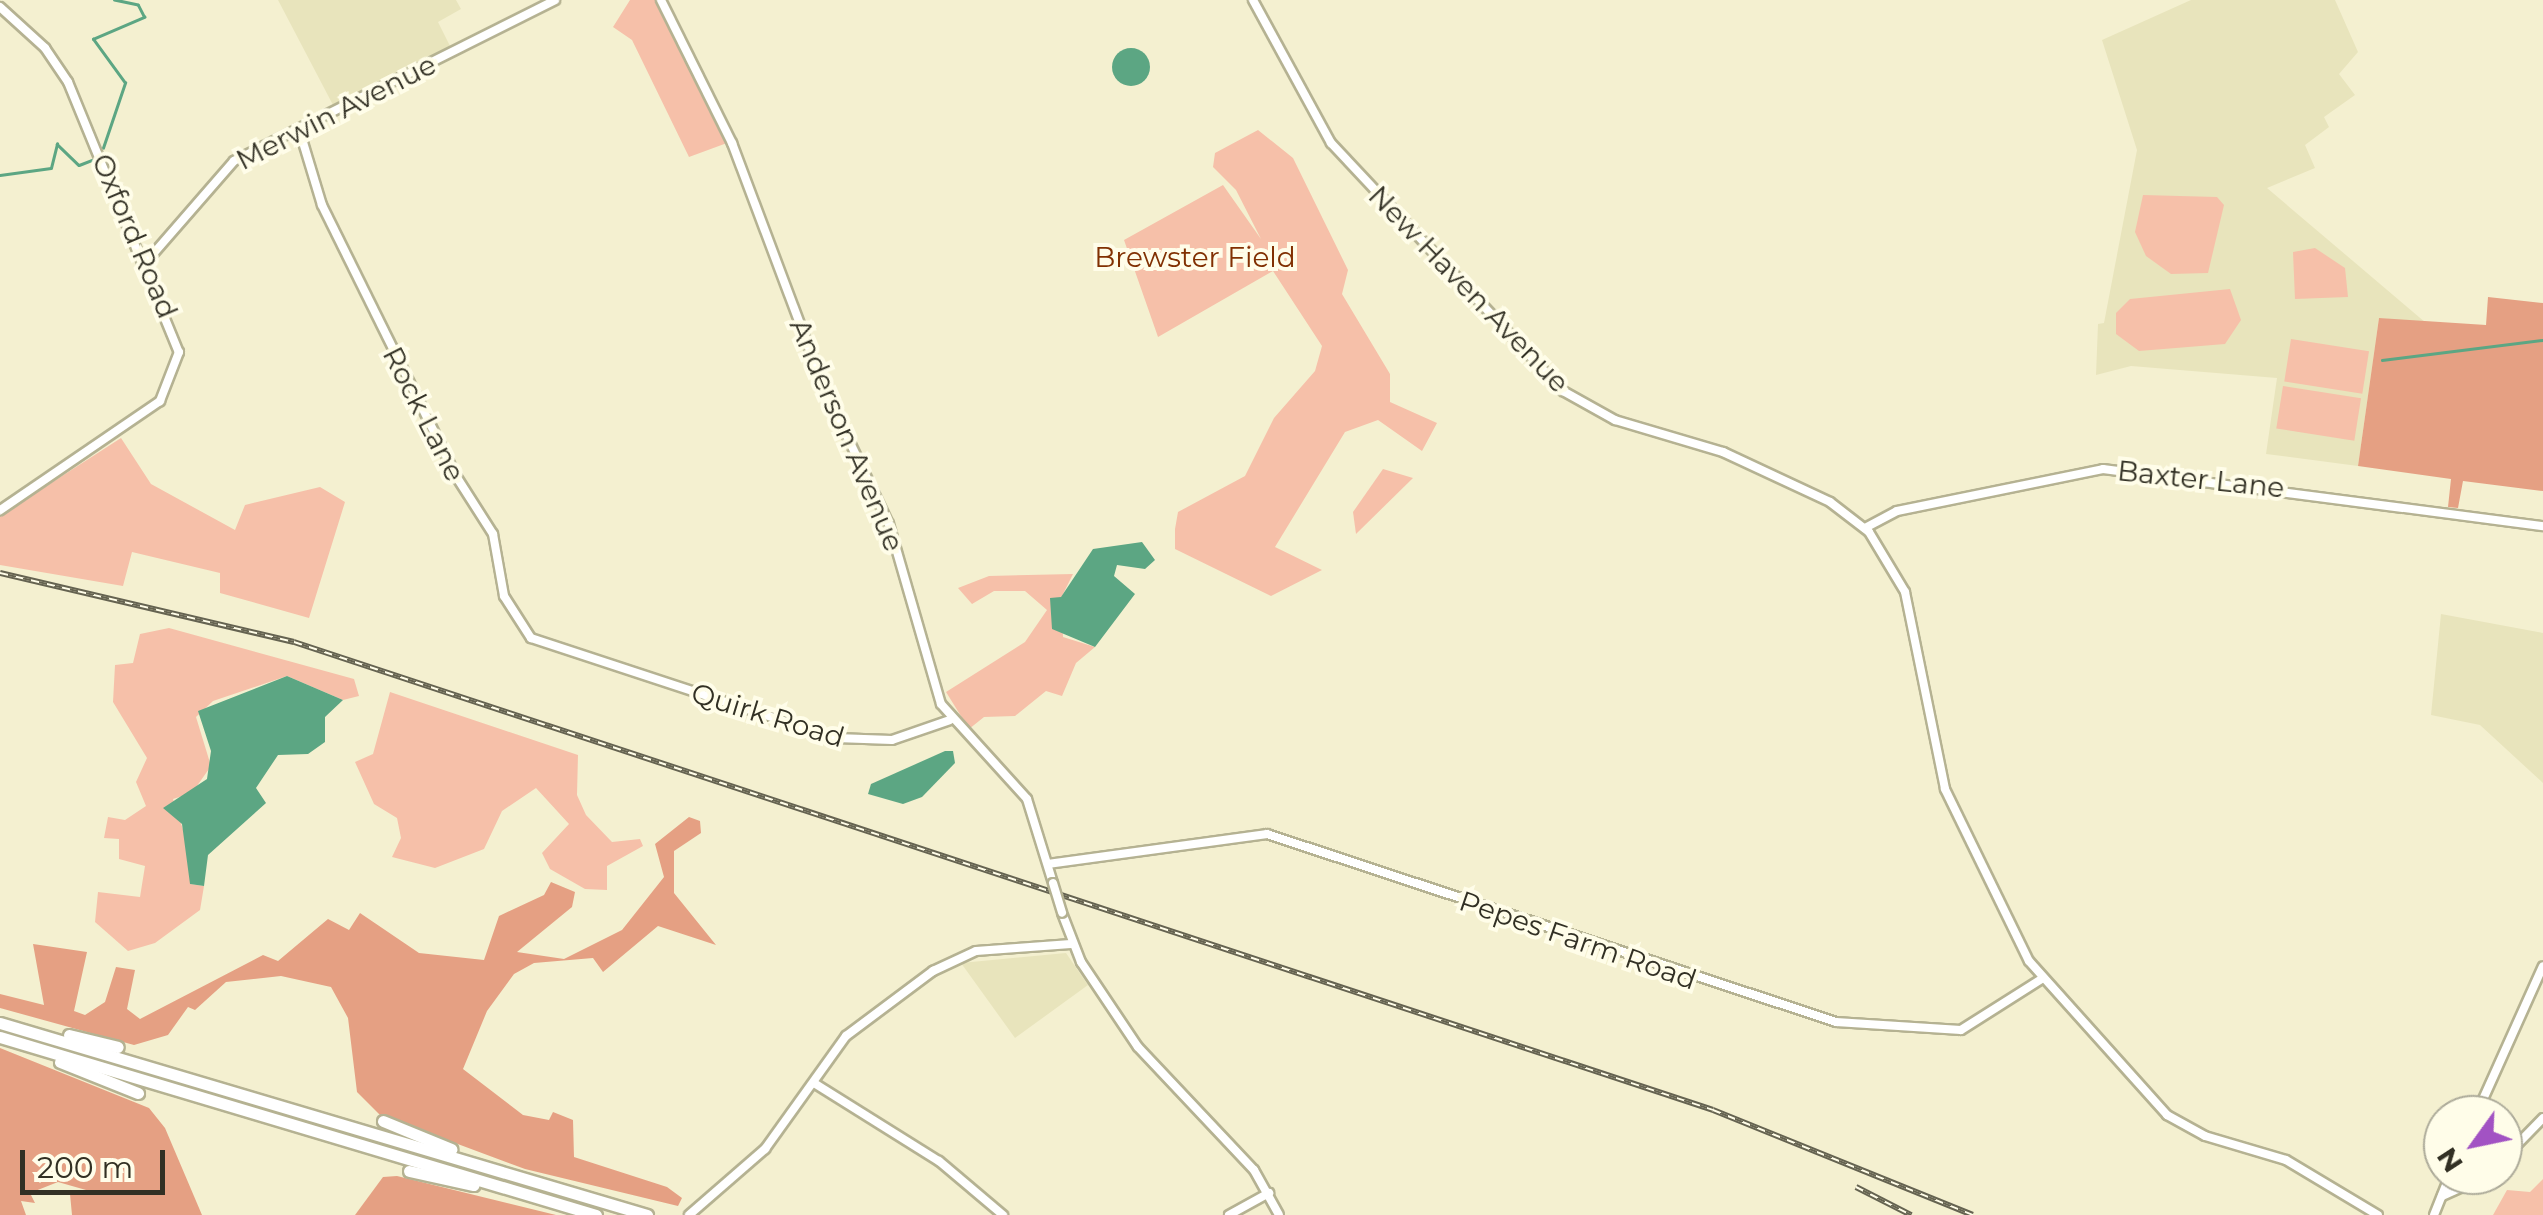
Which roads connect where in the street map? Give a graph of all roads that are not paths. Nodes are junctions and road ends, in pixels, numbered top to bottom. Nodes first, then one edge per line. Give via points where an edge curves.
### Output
1 (555, 0) edge
2 (661, 0) edge
3 (1252, 0) edge
4 (0, 7) edge
5 (299, 129) junction
6 (148, 261) junction
7 (0, 510) edge
8 (2543, 526) edge
9 (1865, 528) junction
10 (586, 661) joint
11 (950, 720) junction
12 (1048, 864) junction
13 (1071, 944) junction
14 (2543, 966) edge
15 (2043, 978) junction
16 (0, 1023) edge
17 (0, 1038) edge
18 (118, 1047) dead end
19 (814, 1083) junction
20 (138, 1093) dead end
21 (2485, 1095) edge
22 (2543, 1118) edge
23 (383, 1121) dead end
24 (2523, 1138) edge
25 (409, 1171) dead end
26 (544, 1184) junction
27 (1269, 1193) junction
28 (2442, 1196) edge
29 (574, 1208) junction
30 (596, 1215) edge
31 (648, 1215) edge
32 (689, 1215) edge
33 (1003, 1215) edge
34 (1228, 1215) edge
35 (1279, 1215) edge
36 (2378, 1215) edge
37 (2434, 1215) edge

1 - 5 main road, Merwin Avenue
2 - 11 main road, Anderson Avenue via 732,143 825,390 888,524
3 - 9 main road, New Haven Avenue via 1331,143 1563,391 1608,417 1723,452
4 - 6 main road, Oxford Road via 55,60
5 - 6 main road, Merwin Avenue via 224,168
5 - 10 main road, Rock Lane via 322,206 389,347 493,534 510,611 536,642
6 - 7 main road, Oxford Road via 178,340 169,390
8 - 9 main road, Baxter Lane via 2103,468 1897,511
9 - 15 main road, New Haven Avenue via 1905,592 1945,789 1996,906
10 - 11 main road, Quirk Road via 850,741 892,740
11 - 12 main road, Anderson Avenue via 1027,798
12 - 13 main road, Anderson Avenue, bridge
12 - 15 main road, Pepes Farm Road via 1268,834 1836,1022 1961,1030
13 - 19 main road via 951,960 846,1036
13 - 27 main road, Anderson Avenue via 1148,1059
14 - 21 main road
15 - 36 main road, New Haven Avenue via 2167,1115 2205,1136 2286,1160
16 - 18 highway
16 - 26 highway
17 - 20 highway
17 - 29 highway
19 - 32 main road via 756,1159
19 - 33 main road via 939,1161
22 - 24 main road
23 - 26 highway
25 - 29 highway
26 - 31 highway
27 - 34 main road
27 - 35 main road, Anderson Avenue
28 - 37 main road
29 - 30 highway

